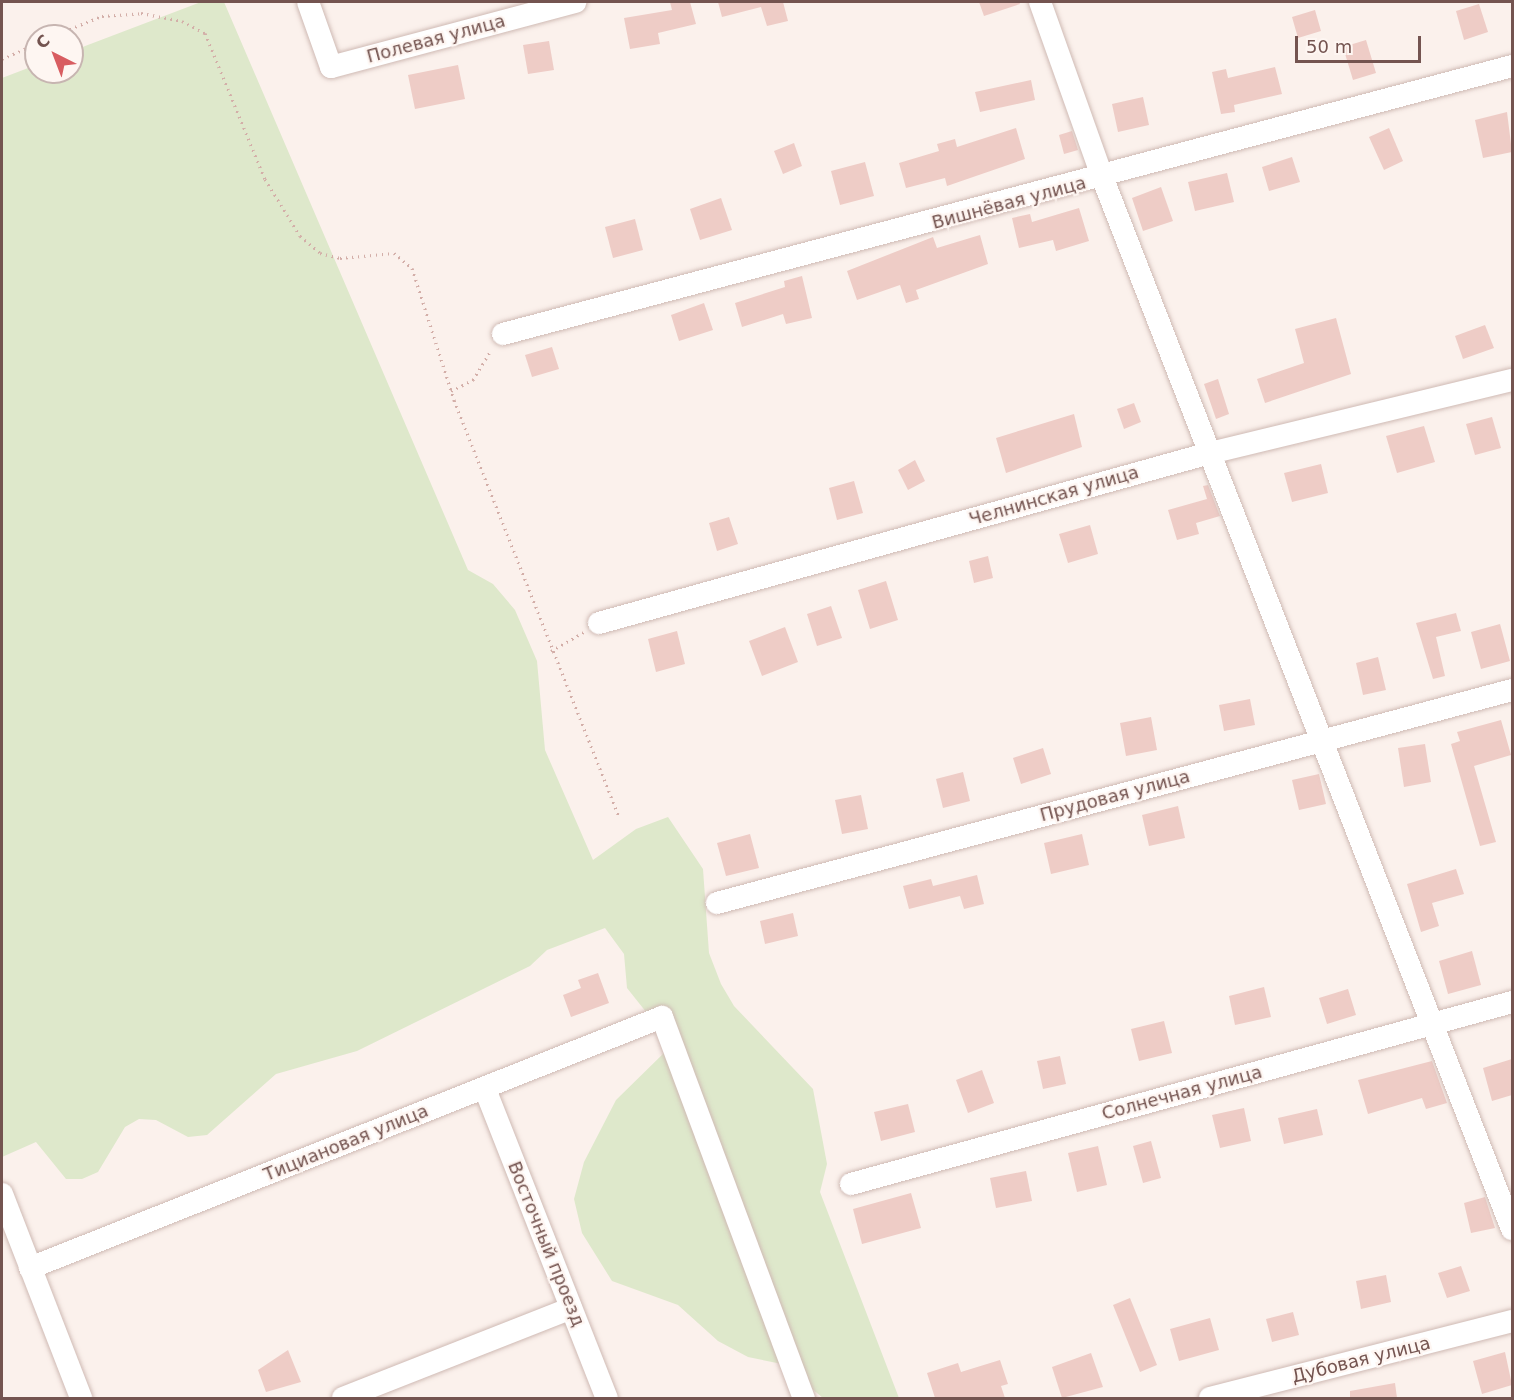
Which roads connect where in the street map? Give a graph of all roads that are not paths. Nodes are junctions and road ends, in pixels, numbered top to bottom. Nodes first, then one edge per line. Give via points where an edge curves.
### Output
1 (308, 2) edge
2 (575, 2) edge
3 (1040, 2) edge
4 (1512, 66) edge
5 (1104, 179) junction
6 (503, 334) road end
7 (1512, 380) edge
8 (1210, 453) junction
9 (599, 623) road end
10 (1512, 690) edge
11 (1320, 740) junction
12 (717, 903) dead end
13 (1512, 1002) edge
14 (1431, 1025) junction
15 (485, 1089) junction
16 (851, 1184) dead end
17 (2, 1194) edge
18 (1512, 1229) edge
19 (30, 1268) junction
20 (571, 1308) junction
21 (1512, 1321) edge
22 (81, 1398) edge
23 (344, 1398) edge
24 (607, 1398) edge
25 (804, 1398) edge
26 (1210, 1398) edge

1 - 2 street, Полевая улица via 331,67
3 - 5 street
4 - 5 street, Вишнёвая улица
5 - 6 street, Вишнёвая улица
5 - 8 street
7 - 8 street, Челнинская улица
8 - 9 street, Челнинская улица
8 - 11 street
10 - 11 street, Прудовая улица
11 - 12 street, Прудовая улица
11 - 14 street
13 - 14 street, Солнечная улица
14 - 16 street, Солнечная улица
14 - 18 street
15 - 19 street, Тициановая улица
15 - 20 street, Восточный проезд
15 - 25 street, Тициановая улица via 662,1017
17 - 19 street
19 - 22 street
20 - 23 street
20 - 24 street, Восточный проезд
21 - 26 street, Дубовая улица

